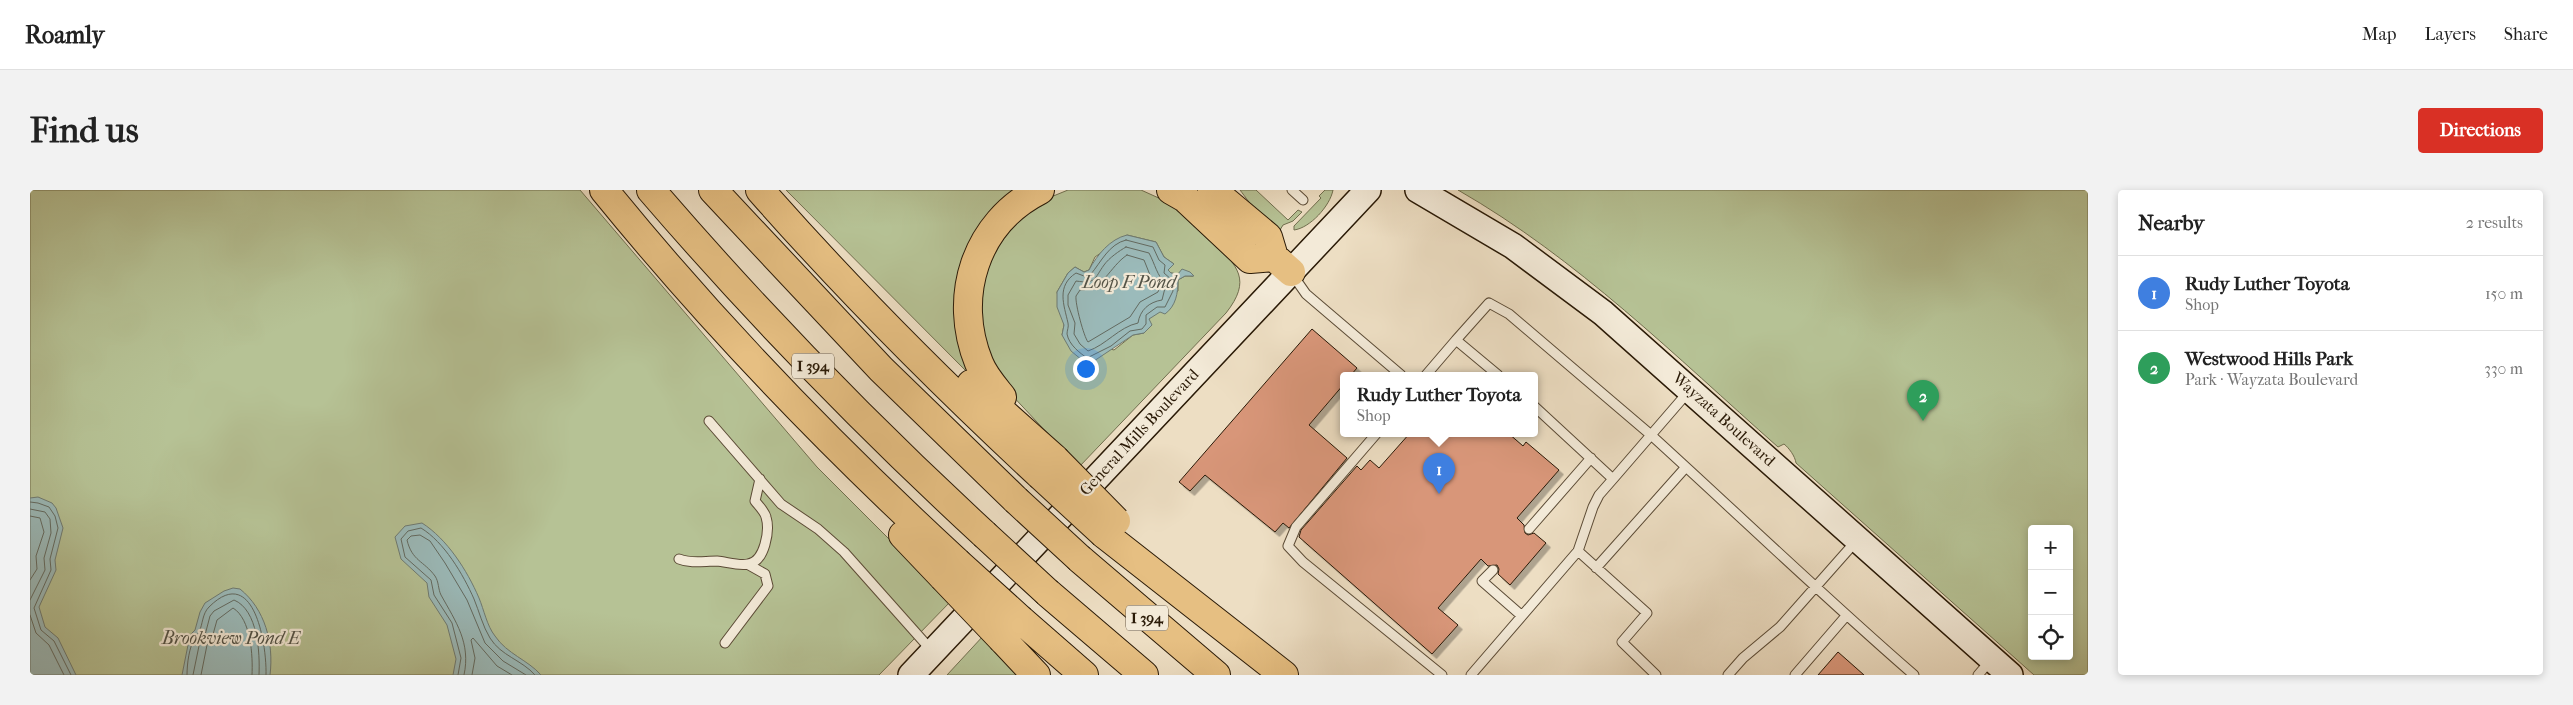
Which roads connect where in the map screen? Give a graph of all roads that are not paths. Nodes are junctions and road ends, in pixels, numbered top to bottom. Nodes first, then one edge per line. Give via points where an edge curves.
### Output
1 (604, 190) edge
2 (651, 190) edge
3 (713, 190) edge
4 (760, 190) edge
5 (773, 190) edge
6 (1040, 190) edge
7 (1171, 190) edge
8 (1212, 190) edge
9 (1231, 190) edge
10 (1292, 190) edge
11 (1368, 190) edge
12 (1418, 190) edge
13 (1303, 200) dead end
14 (1257, 228) junction
15 (1283, 265) junction
16 (1456, 340) junction
17 (1397, 372) edge
18 (1429, 372) edge
19 (1494, 372) edge
20 (1691, 389) junction
21 (1538, 410) edge
22 (709, 421) dead end
23 (1651, 435) junction
24 (1374, 437) edge
25 (1591, 458) junction
26 (1686, 466) junction
27 (1048, 467) junction
28 (760, 479) junction
29 (1613, 479) junction
30 (1529, 529) dead end
31 (1858, 538) junction
32 (1578, 551) junction
33 (678, 559) dead end
34 (749, 565) junction
35 (1596, 568) junction
36 (950, 570) junction
37 (1493, 570) dead end
38 (1815, 584) junction
39 (1522, 616) junction
40 (1846, 616) junction
41 (725, 643) dead end
42 (932, 651) junction
43 (1993, 670) edge
44 (911, 675) edge
45 (1036, 675) edge
46 (1084, 675) edge
47 (1144, 675) edge
48 (1216, 675) edge
49 (1284, 675) edge
50 (1442, 675) edge
51 (1471, 675) edge
52 (1656, 675) edge
53 (1728, 675) edge
54 (1796, 675) edge
55 (1914, 675) edge

1 - 36 highway via 706,309 809,419 894,526
2 - 47 highway, I 394, bridge via 751,303 918,472 1048,593
3 - 48 highway, I 394, bridge via 875,363 1016,500
4 - 27 highway via 922,361
5 - 27 highway via 824,234 995,407
6 - 27 highway via 1004,216 984,241 972,274 968,318 975,351 988,379
7 - 15 highway via 1185,198 1250,259
8 - 14 highway
9 - 14 highway
10 - 13 lane
11 - 15 street, General Mills Boulevard
12 - 20 street, Wayzata Boulevard via 1523,253 1603,313
14 - 15 highway via 1268,237
15 - 17 lane via 1306,294
15 - 42 street, General Mills Boulevard
16 - 18 lane
16 - 19 lane
16 - 23 lane via 1489,302 1509,314
20 - 23 lane
20 - 31 street, Wayzata Boulevard
21 - 25 lane
22 - 28 lane
23 - 26 lane
23 - 29 lane
24 - 50 lane via 1296,527 1288,546 1303,562
25 - 29 lane
25 - 30 lane
26 - 35 lane
26 - 38 lane
27 - 49 highway, bridge via 1110,527
28 - 34 lane via 755,501 766,516 766,532 761,554
28 - 42 lane via 781,504 818,529 844,552
29 - 32 lane via 1593,507
31 - 38 lane
31 - 43 street, Wayzata Boulevard
32 - 35 lane
32 - 39 lane
33 - 34 lane
34 - 41 lane via 765,574 768,586
35 - 52 lane via 1647,613 1622,642
36 - 45 highway, bridge via 1003,640
36 - 46 highway, bridge via 1022,620
37 - 39 lane via 1482,581
38 - 40 lane
38 - 53 lane via 1780,627
39 - 51 lane
40 - 54 lane
40 - 55 lane
42 - 44 street, General Mills Boulevard

